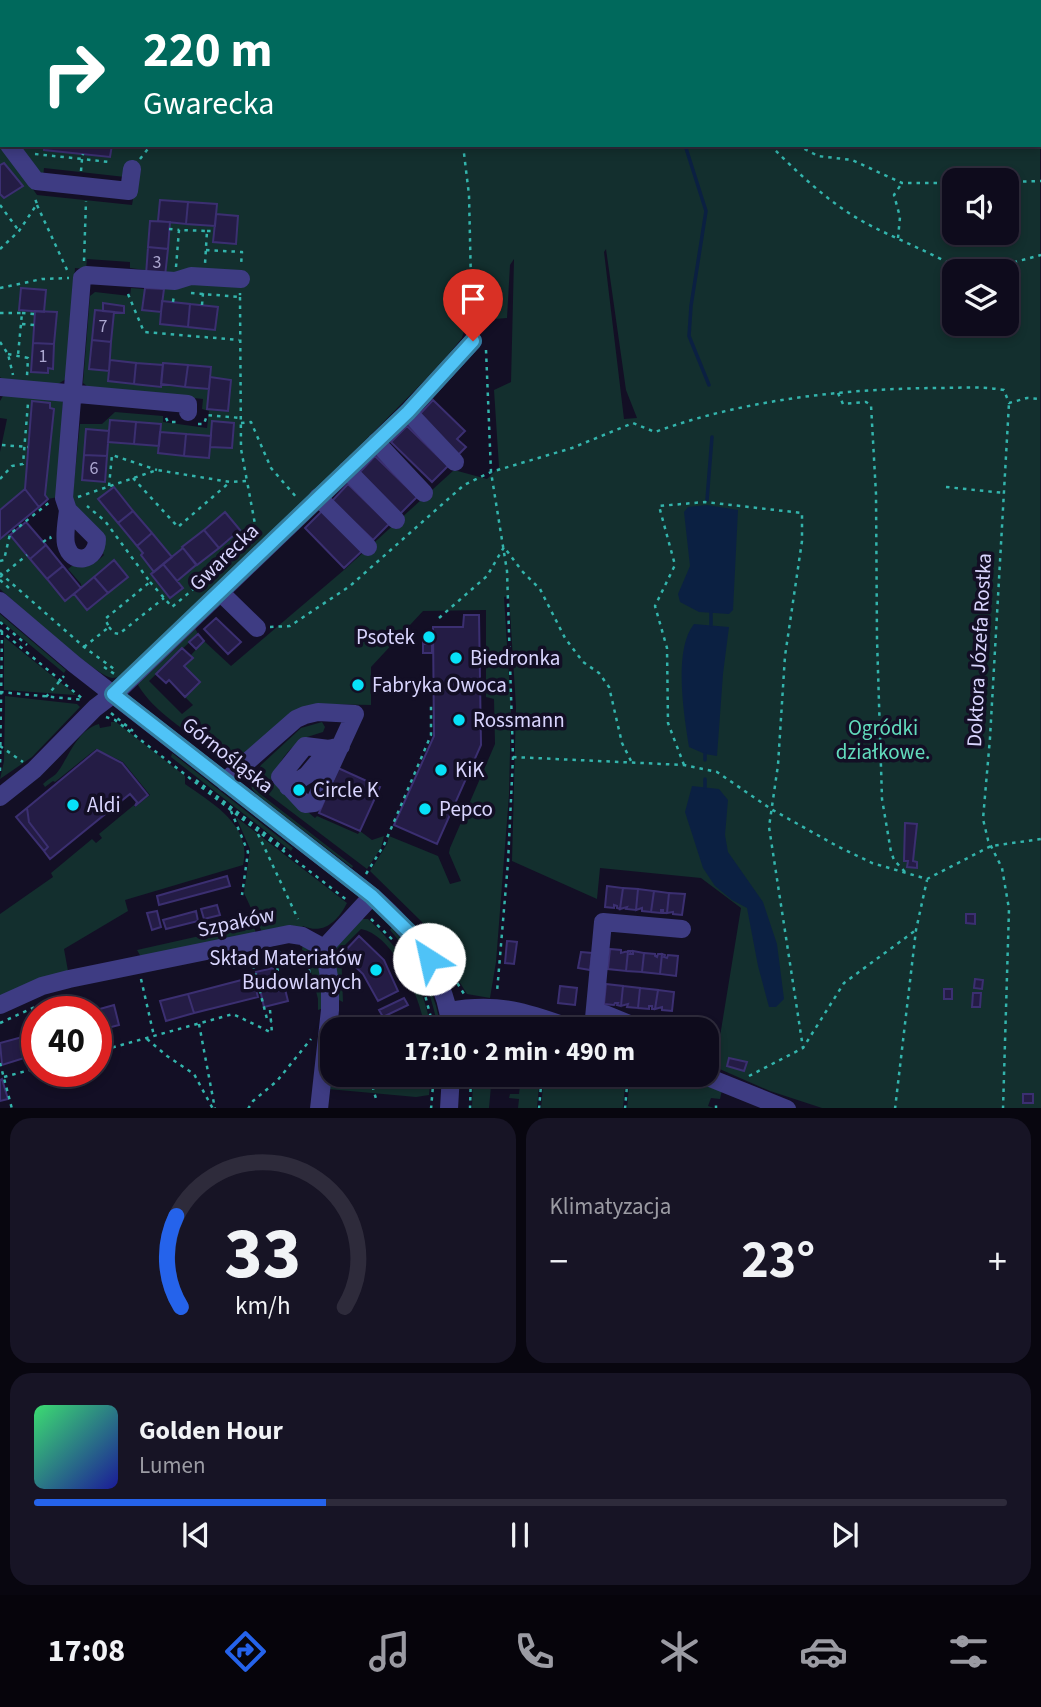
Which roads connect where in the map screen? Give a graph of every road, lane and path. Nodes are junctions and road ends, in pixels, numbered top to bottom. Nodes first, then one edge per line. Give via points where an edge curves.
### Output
1 (10, 147) edge
2 (463, 147) edge
3 (772, 147) edge
4 (801, 147) edge
5 (34, 154) dead end
6 (83, 154) dead end
7 (132, 169) dead end
8 (1019, 181) edge
9 (1041, 181) edge
10 (902, 183) junction
11 (942, 183) edge
12 (33, 194) dead end
13 (37, 204) junction
14 (0, 205) edge
15 (169, 229) dead end
16 (179, 230) dead end
17 (19, 231) junction
18 (207, 231) dead end
19 (214, 231) dead end
20 (898, 238) junction
21 (0, 249) edge
22 (1041, 255) edge
23 (944, 259) edge
24 (1019, 261) edge
25 (0, 288) edge
26 (240, 288) joint
27 (203, 293) dead end
28 (128, 294) dead end
29 (202, 305) dead end
30 (0, 313) edge
31 (22, 313) junction
32 (35, 314) dead end
33 (22, 324) junction
34 (34, 325) dead end
35 (240, 340) junction
36 (473, 341) junction
37 (0, 342) edge
38 (8, 354) junction
39 (18, 355) junction
40 (27, 384) junction
41 (0, 387) edge
42 (72, 393) junction
43 (838, 393) junction
44 (1041, 399) edge
45 (1009, 404) junction
46 (188, 412) dead end
47 (408, 412) junction
48 (241, 423) junction
49 (376, 442) junction
50 (2, 445) dead end
51 (27, 446) junction
52 (455, 462) dead end
53 (157, 470) dead end
54 (346, 470) junction
55 (491, 472) junction
56 (133, 478) dead end
57 (0, 479) edge
58 (247, 481) dead end
59 (230, 482) dead end
60 (109, 486) dead end
61 (946, 487) dead end
62 (424, 493) dead end
63 (1004, 493) junction
64 (318, 498) junction
65 (300, 501) dead end
66 (68, 510) dead end
67 (396, 520) dead end
68 (256, 536) dead end
69 (368, 547) dead end
70 (503, 547) junction
71 (27, 555) dead end
72 (1, 576) edge
73 (150, 582) dead end
74 (220, 592) junction
75 (164, 598) junction
76 (0, 601) edge
77 (439, 618) dead end
78 (257, 628) dead end
79 (1, 631) edge
80 (84, 646) junction
81 (83, 651) junction
82 (64, 676) dead end
83 (60, 680) junction
84 (1, 692) edge
85 (111, 692) junction
86 (46, 697) junction
87 (431, 706) dead end
88 (61, 742) junction
89 (1, 746) edge
90 (329, 747) junction
91 (513, 757) junction
92 (632, 763) junction
93 (684, 765) junction
94 (0, 771) edge
95 (24, 772) junction
96 (226, 783) junction
97 (0, 790) edge
98 (0, 797) edge
99 (771, 809) junction
100 (231, 811) junction
101 (256, 831) junction
102 (1041, 839) edge
103 (992, 846) junction
104 (366, 874) dead end
105 (908, 874) junction
106 (927, 879) junction
107 (242, 895) dead end
108 (364, 905) junction
109 (682, 929) dead end
110 (916, 930) junction
111 (383, 931) dead end
112 (302, 932) junction
113 (324, 948) junction
114 (289, 949) dead end
115 (280, 951) junction
116 (271, 953) dead end
117 (261, 955) dead end
118 (410, 959) dead end
119 (134, 981) dead end
120 (285, 987) dead end
121 (496, 1000) dead end
122 (317, 1001) dead end
123 (0, 1005) edge
124 (270, 1010) dead end
125 (21, 1013) edge
126 (605, 1014) dead end
127 (431, 1017) edge
128 (449, 1017) edge
129 (457, 1017) edge
130 (508, 1017) edge
131 (514, 1017) edge
132 (542, 1017) edge
133 (594, 1017) edge
134 (612, 1017) edge
135 (272, 1022) junction
136 (0, 1023) edge
137 (199, 1024) junction
138 (154, 1036) junction
139 (146, 1038) junction
140 (112, 1048) edge
141 (803, 1048) junction
142 (313, 1049) dead end
143 (0, 1062) edge
144 (21, 1072) edge
145 (4, 1077) junction
146 (719, 1080) edge
147 (373, 1087) edge
148 (433, 1087) edge
149 (450, 1087) edge
150 (471, 1087) edge
151 (541, 1087) edge
152 (627, 1087) edge
153 (737, 1087) junction
154 (377, 1102) dead end
155 (716, 1102) dead end
156 (12, 1108) edge
157 (214, 1108) edge
158 (248, 1108) edge
159 (319, 1108) edge
160 (431, 1108) edge
161 (449, 1108) edge
162 (470, 1108) edge
163 (539, 1108) edge
164 (625, 1108) edge
165 (716, 1108) edge
166 (786, 1108) edge
167 (895, 1108) edge
168 (1003, 1108) edge

1 - 7 street via 36,181 129,191
2 - 36 path
3 - 20 path via 817,189
4 - 10 path via 818,156 852,160
5 - 6 path via 82,159
8 - 9 path
10 - 11 path
10 - 20 path via 894,195 901,217
12 - 13 path
13 - 17 path
13 - 25 path via 73,278
14 - 17 path
15 - 16 path
17 - 21 path
18 - 19 path
20 - 23 path
22 - 24 path
26 - 35 path
26 - 42 street via 191,276 175,281 86,275 80,283
27 - 29 path
28 - 35 path via 144,332
30 - 31 path
31 - 32 path
31 - 33 path
33 - 34 path
33 - 39 path
35 - 48 path
36 - 47 street, Gwarecka
36 - 55 path via 486,348
37 - 38 path
38 - 39 path
38 - 40 path via 14,378
39 - 40 path via 28,358
40 - 41 street
40 - 42 street
40 - 51 path
42 - 46 street via 188,404
42 - 66 street via 64,498
43 - 45 path via 984,387 1004,390
43 - 55 path via 729,409 655,432 633,423 572,448
43 - 105 path via 843,404 872,405 882,799 891,852
44 - 45 path
45 - 63 path, Doktora Józefa Rostka
47 - 49 street, Gwarecka
47 - 52 street
48 - 58 path
48 - 65 path via 251,422 271,468
49 - 54 street, Gwarecka
49 - 62 street
50 - 51 path
51 - 57 path via 23,464 12,466
53 - 60 path via 112,455
54 - 64 street, Gwarecka
54 - 67 street
55 - 70 path
56 - 59 path via 178,527
61 - 63 path
63 - 103 path, Doktora Józefa Rostka via 983,819
64 - 69 street
64 - 74 street, Gwarecka
68 - 75 path via 172,607
70 - 77 path via 487,576
70 - 91 path
70 - 92 path via 540,589 583,662 609,687 622,743
71 - 72 path
72 - 80 path
72 - 81 path
73 - 75 path
74 - 78 street
74 - 85 street, Gwarecka
75 - 80 path via 119,634 108,628
76 - 85 street, Górnośląska
79 - 83 path
79 - 84 path
80 - 81 path
80 - 85 path
81 - 85 path
82 - 83 path
83 - 86 path
83 - 86 path via 84,700
84 - 86 path
84 - 89 path
85 - 88 street, Gwarecka
85 - 96 street, Górnośląska
85 - 100 path via 111,721
85 - 108 path
87 - 104 path via 431,735 384,845
88 - 95 street, Gwarecka
88 - 98 street via 54,761 27,785
89 - 94 path
89 - 95 path
90 - 90 street via 314,803 305,804 286,785 307,775
90 - 96 street via 355,714 305,715
91 - 92 path
91 - 121 path
92 - 93 path
93 - 99 path via 717,772
93 - 99 path via 668,723 667,649 655,606 675,565 659,506 705,502 802,513
95 - 97 street
95 - 98 street, Gwarecka
96 - 108 street, Górnośląska
99 - 105 path via 856,855
99 - 141 path via 769,827
100 - 101 path
100 - 107 path via 248,852
101 - 108 path via 348,905
101 - 112 path
102 - 103 path
103 - 106 path
103 - 168 path, Doktora Józefa Rostka via 1002,868 1009,909
105 - 106 path
106 - 110 path
108 - 111 path via 402,947
108 - 113 street
108 - 128 street, Górnośląska via 396,917 421,948 440,983
109 - 133 street via 603,922
110 - 141 path via 844,983
110 - 167 path
112 - 113 street, Szpaków
112 - 122 path via 298,951 304,953
112 - 123 street, Szpaków via 69,979
113 - 159 street via 330,1010
114 - 115 path
115 - 116 path
115 - 120 path via 276,967 281,988
117 - 135 path via 251,957 267,1019
118 - 127 path
119 - 138 path via 141,979
124 - 135 path
125 - 136 path
126 - 134 street
129 - 130 street via 481,1007
131 - 132 street via 528,1012
135 - 137 path via 272,1033 233,1014
137 - 138 path
137 - 157 path
138 - 139 path
139 - 140 path
139 - 157 path via 194,1074
141 - 153 path
142 - 158 path via 314,1036
143 - 145 path
144 - 145 path
145 - 156 path
146 - 153 street
147 - 154 path
148 - 160 path
149 - 161 street
150 - 162 path
151 - 163 path
152 - 164 path
153 - 166 street
155 - 165 path

